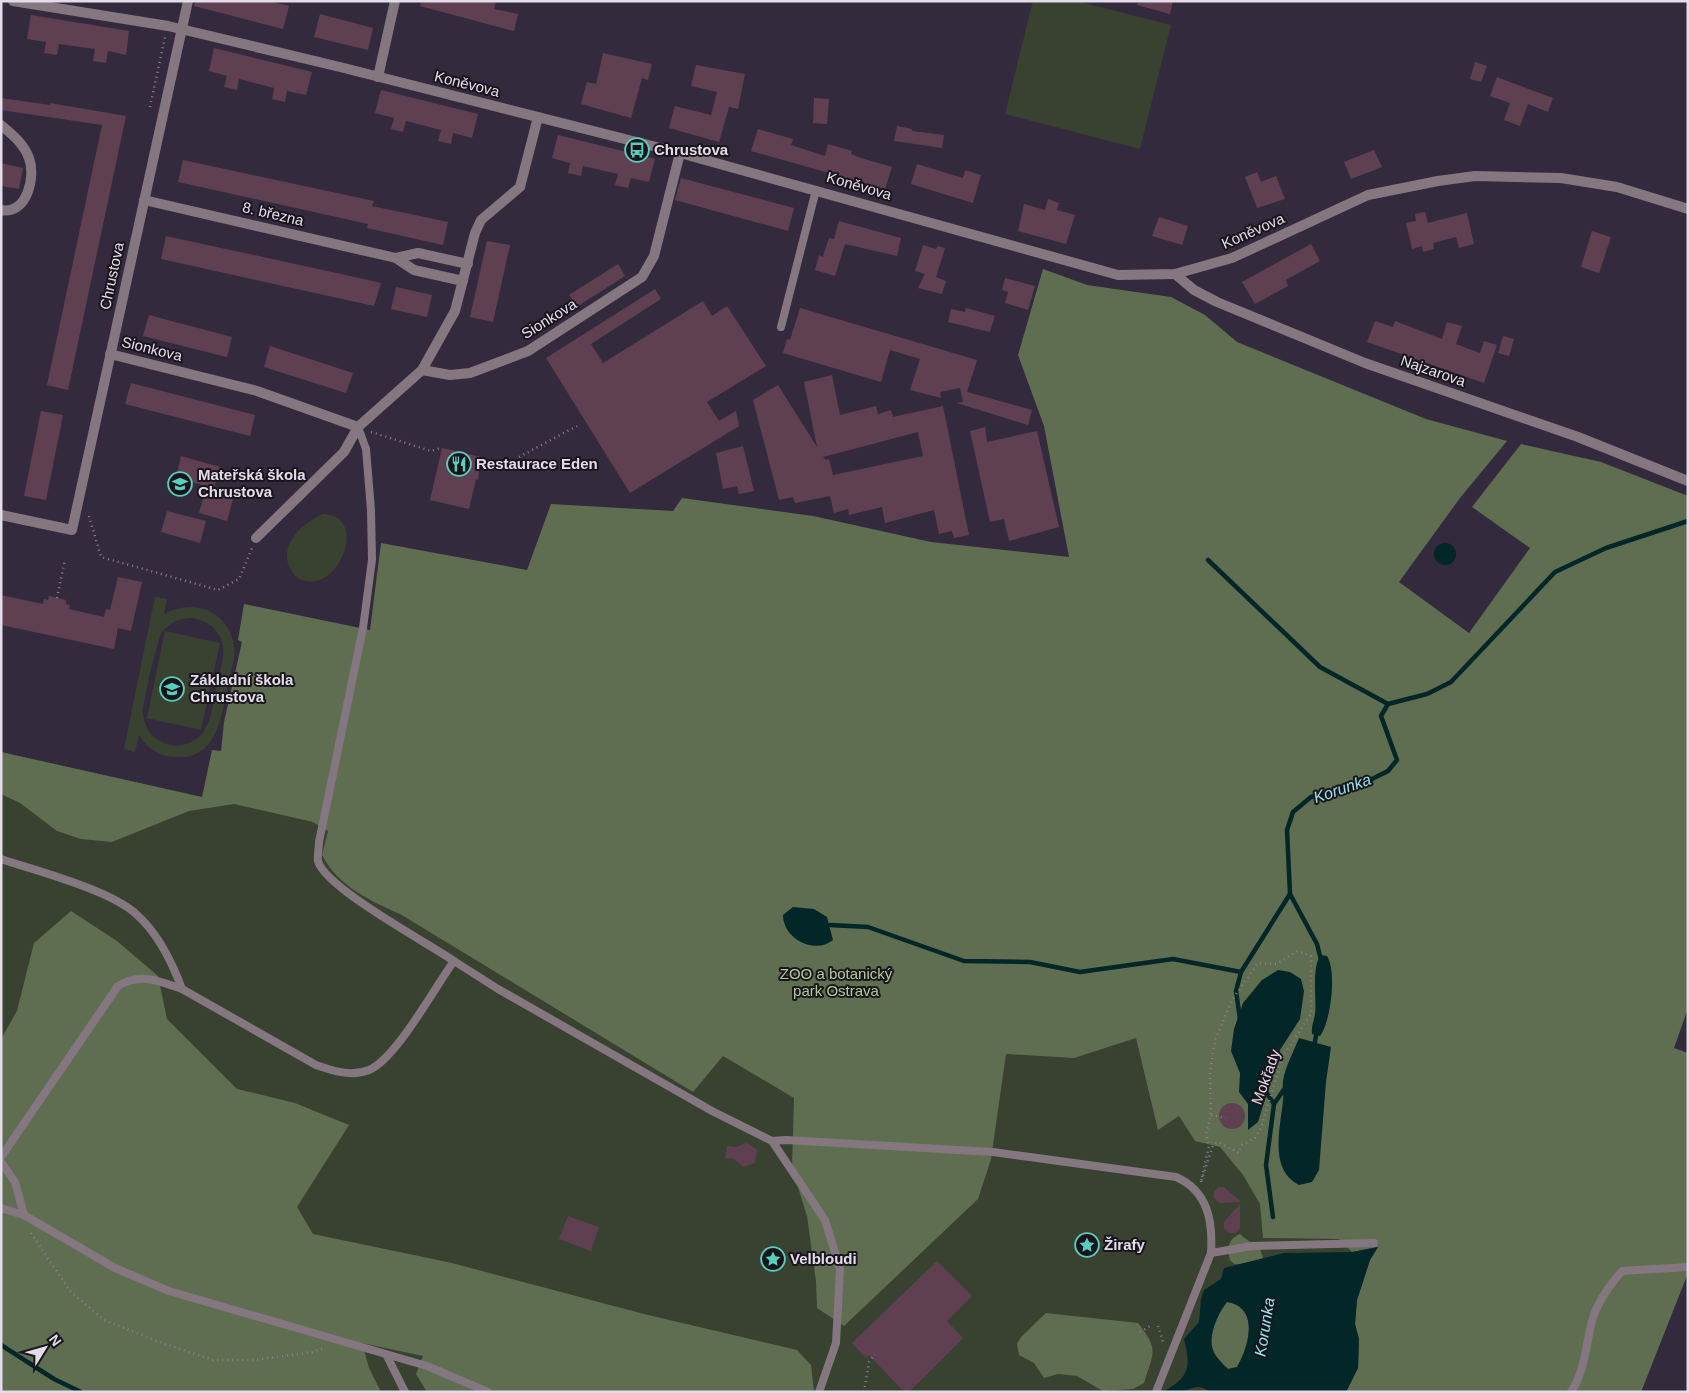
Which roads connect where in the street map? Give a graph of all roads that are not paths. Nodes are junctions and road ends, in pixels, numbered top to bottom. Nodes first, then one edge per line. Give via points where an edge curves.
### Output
1 (14, 1) edge
2 (188, 1) edge
3 (395, 1) edge
4 (182, 28) junction
5 (378, 77) junction
6 (538, 117) junction
7 (1, 125) edge
8 (680, 153) junction
9 (816, 190) junction
10 (144, 200) junction
11 (1688, 209) edge
12 (1, 210) edge
13 (396, 258) junction
14 (468, 264) junction
15 (1175, 274) junction
16 (463, 281) junction
17 (781, 326) dead end
18 (110, 354) junction
19 (422, 370) junction
20 (358, 427) junction
21 (1688, 481) edge
22 (1, 515) edge
23 (256, 538) road end
24 (1, 860) edge
25 (454, 961) junction
26 (182, 989) junction
27 (772, 1142) junction
28 (1, 1157) edge
29 (1, 1162) edge
30 (1, 1208) edge
31 (24, 1215) junction
32 (1374, 1242) dead end
33 (1211, 1253) junction
34 (1688, 1267) edge
35 (387, 1356) junction
36 (405, 1392) edge
37 (488, 1392) edge
38 (819, 1392) edge
39 (1156, 1392) edge
40 (1571, 1392) edge

1 - 4 street, Koněvova
2 - 4 street, Chrustova
3 - 5 street
4 - 5 street, Koněvova
4 - 10 street, Chrustova
5 - 6 street, Koněvova
6 - 8 street, Koněvova
6 - 14 street via 520,187 481,220
7 - 12 street via 14,135 25,151 31,174 26,198 18,208
8 - 9 street, Koněvova
8 - 19 street, Sionkova via 654,256 642,277 528,352 470,373 450,375
9 - 15 street, Koněvova via 1118,275
9 - 17 lane
10 - 13 street, 8. března
10 - 18 street, Chrustova
11 - 15 street, Koněvova via 1617,187 1561,178 1484,176 1438,181 1368,195 1232,258
13 - 14 street, 8. března via 418,253
13 - 16 street, 8. března via 414,270
14 - 16 street
15 - 21 street, Najzarova via 1194,290 1217,302 1365,363 1578,437
16 - 19 street via 455,311
18 - 20 street, Sionkova via 257,391
18 - 22 street, Chrustova via 72,530
19 - 20 street
20 - 23 street via 344,452
20 - 25 lane via 366,449 372,560 364,628 319,842 318,862 336,884 352,896
24 - 26 lane via 113,899 136,914 155,936
25 - 26 lane via 390,1054 369,1070 353,1073 336,1072 316,1065
25 - 27 lane via 712,1111
26 - 28 lane via 149,978 128,979 118,986
27 - 33 lane via 786,1140 993,1152 1176,1176 1188,1182 1203,1201 1212,1227
27 - 38 lane via 825,1220 840,1269 836,1343
29 - 31 lane via 15,1182
30 - 31 lane
31 - 35 lane via 115,1268 169,1291
32 - 33 lane via 1252,1246
33 - 39 lane
34 - 40 lane via 1622,1271 1605,1290 1592,1319 1583,1366
35 - 36 lane
35 - 37 lane via 427,1366

